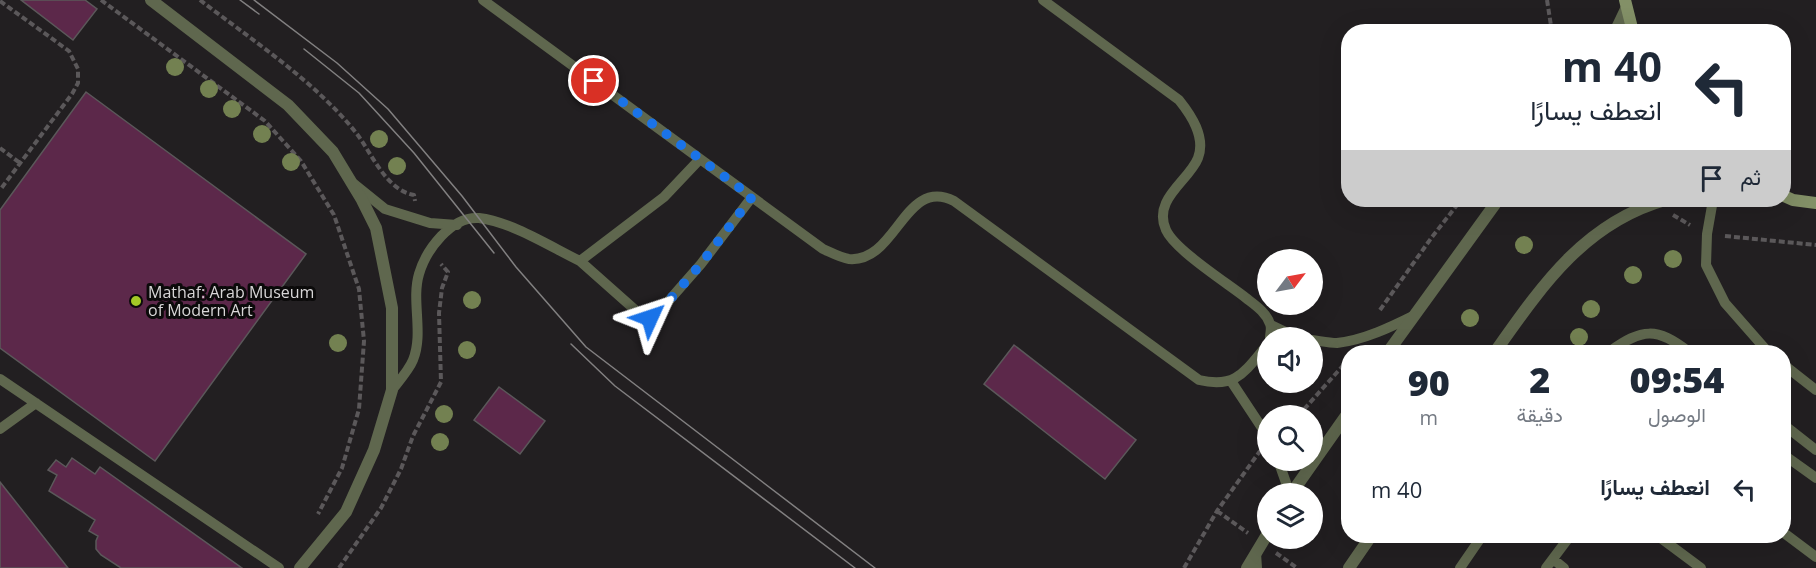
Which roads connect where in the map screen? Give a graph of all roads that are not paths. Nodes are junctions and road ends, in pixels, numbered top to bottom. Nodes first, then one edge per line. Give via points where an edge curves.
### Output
1 (151, 0) edge
2 (483, 0) edge
3 (1043, 0) edge
4 (1626, 4) edge
5 (1618, 24) edge
6 (1631, 24) edge
7 (700, 159) junction
8 (351, 181) junction
9 (752, 197) junction
10 (1791, 199) edge
11 (1816, 203) edge
12 (1493, 207) edge
13 (1646, 207) edge
14 (1712, 207) edge
15 (457, 225) junction
16 (580, 261) junction
17 (1415, 314) junction
18 (1271, 326) edge
19 (1323, 341) edge
20 (1393, 345) edge
21 (1500, 345) edge
22 (1622, 345) edge
23 (1678, 345) edge
24 (1762, 345) edge
25 (1257, 356) edge
26 (1791, 370) edge
27 (0, 379) edge
28 (1231, 381) junction
29 (392, 390) junction
30 (1816, 390) edge
31 (36, 403) junction
32 (1341, 423) edge
33 (1257, 428) edge
34 (0, 429) edge
35 (1791, 430) edge
36 (1816, 450) edge
37 (1791, 460) edge
38 (1816, 478) edge
39 (1299, 483) edge
40 (1791, 538) edge
41 (1366, 543) edge
42 (1477, 543) edge
43 (1565, 543) edge
44 (1667, 543) edge
45 (1258, 549) edge
46 (1256, 553) junction
47 (1816, 557) edge
48 (1550, 564) edge
49 (279, 568) edge
50 (300, 568) edge
51 (1247, 568) edge
52 (1257, 568) edge
53 (1349, 568) edge
54 (1460, 568) edge
55 (1564, 568) edge
56 (1701, 568) edge

1 - 8 street via 288,105 333,152
2 - 7 lane
3 - 18 lane via 1179,100 1192,116 1199,139 1198,158 1167,200 1163,214 1166,230 1178,246 1262,310
4 - 5 street
4 - 6 main road
7 - 9 lane
7 - 16 lane via 664,197
8 - 15 lane via 386,209 430,223
8 - 29 street via 376,228 390,297
9 - 16 lane via 695,272 650,318 642,316
9 - 28 lane via 823,249 849,259 869,256 918,202 942,195 1198,381
10 - 11 main road
12 - 17 street
13 - 21 street via 1607,225 1566,260
14 - 24 lane via 1706,265 1725,303
15 - 16 lane via 478,218 503,224
15 - 29 lane via 441,236 419,274 413,361
17 - 19 lane via 1383,331 1336,343
17 - 20 street
22 - 23 lane via 1650,333
25 - 28 lane
26 - 30 lane
27 - 31 lane
28 - 33 lane
29 - 50 street via 374,450 346,512
31 - 34 lane
31 - 49 lane
32 - 39 street
35 - 36 lane
37 - 38 lane
40 - 47 lane
41 - 53 street
42 - 54 lane
43 - 48 lane
44 - 56 lane
45 - 46 street
46 - 51 street
46 - 52 lane
48 - 55 lane

